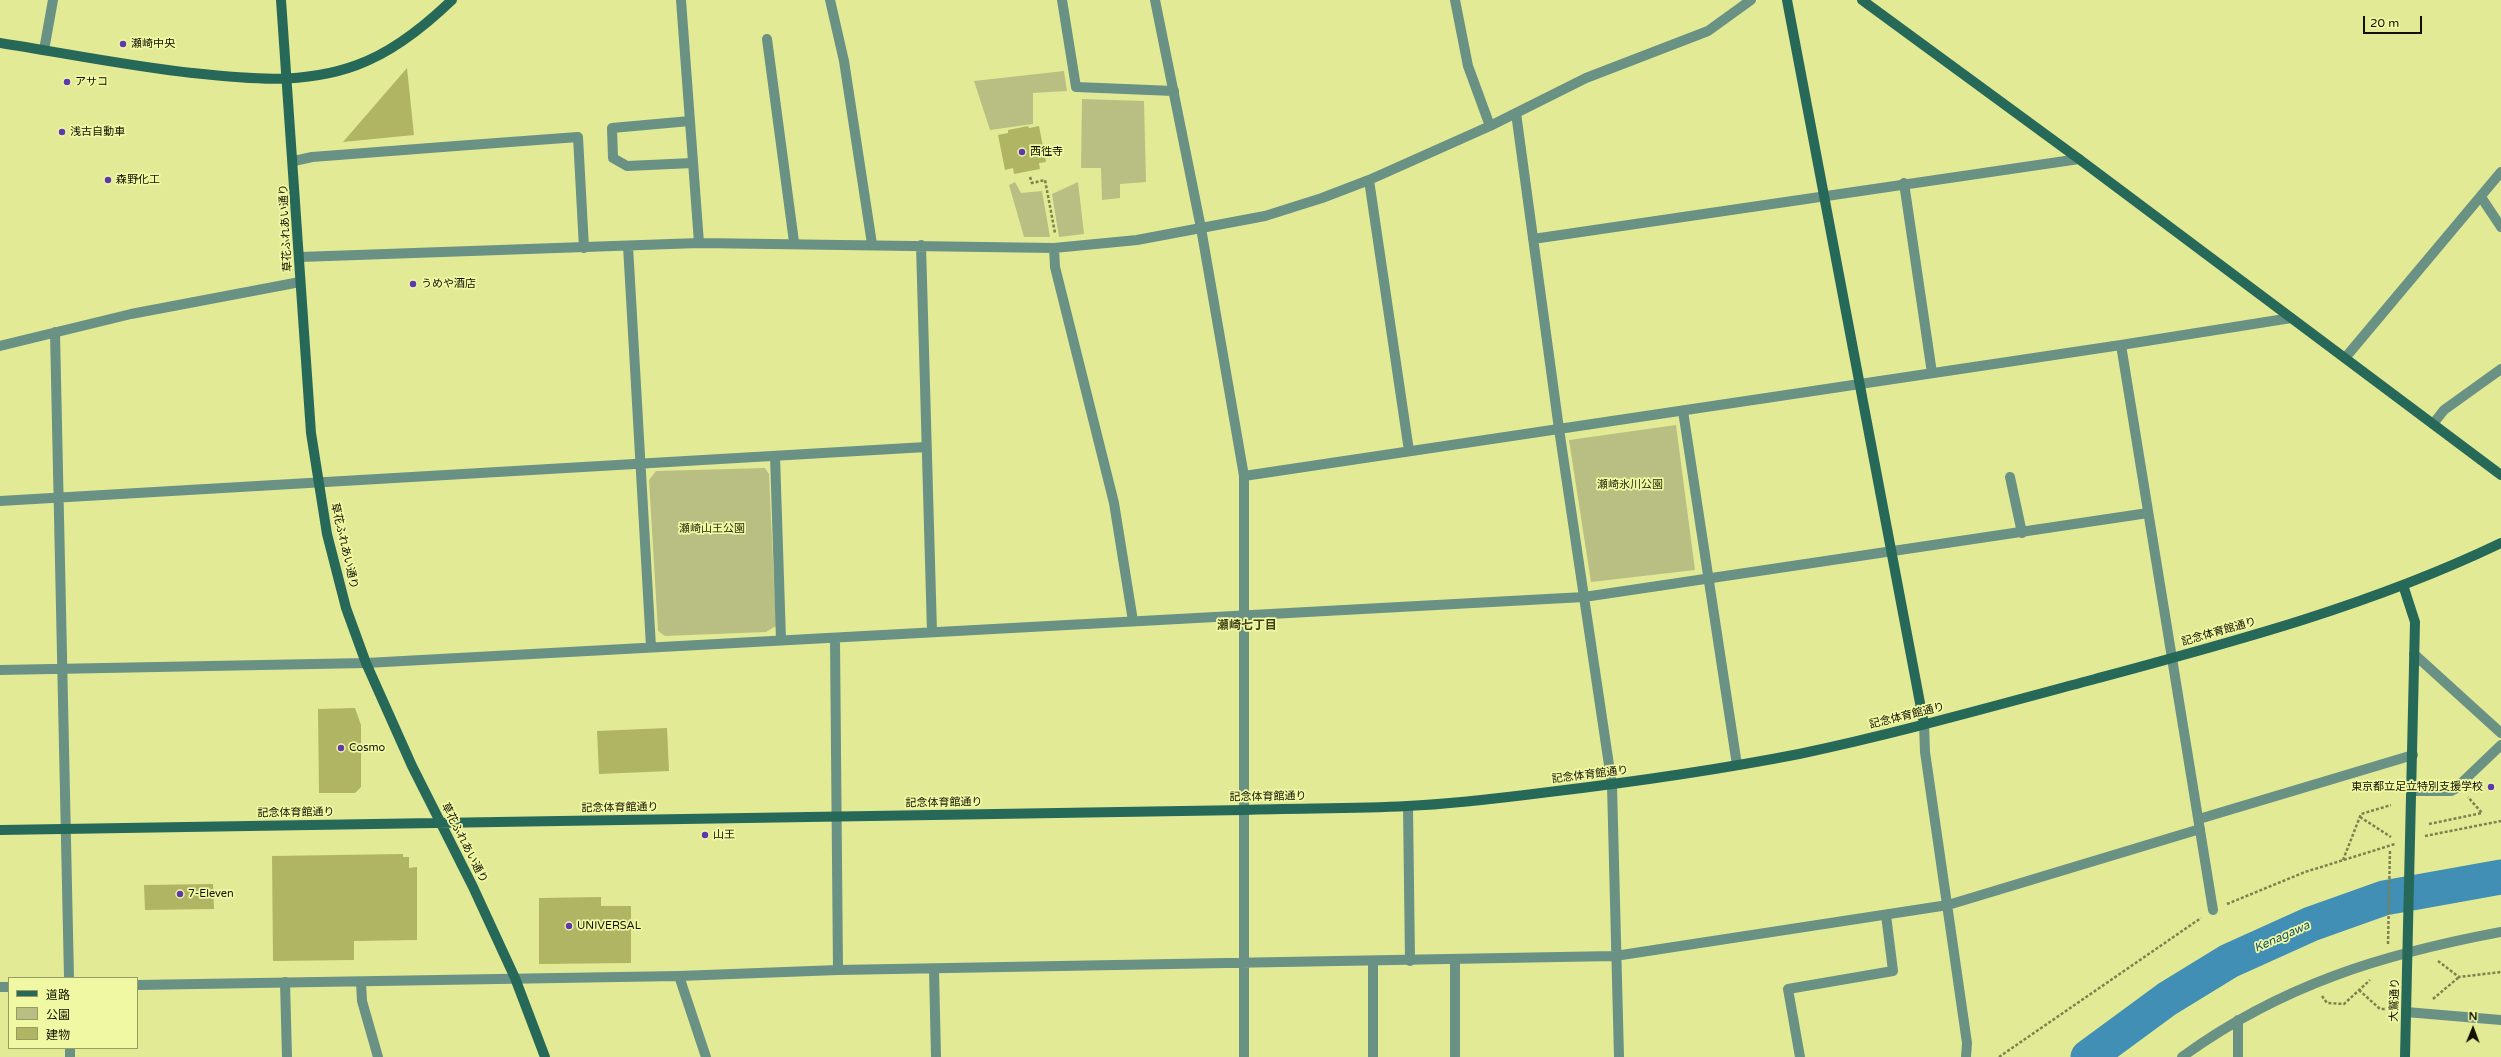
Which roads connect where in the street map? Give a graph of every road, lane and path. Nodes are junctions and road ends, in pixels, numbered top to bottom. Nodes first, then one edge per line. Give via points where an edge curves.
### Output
1 (53, 0) edge
2 (281, 0) edge
3 (452, 0) edge
4 (681, 0) edge
5 (830, 0) edge
6 (1062, 0) edge
7 (1155, 0) edge
8 (1455, 0) edge
9 (1751, 0) edge
10 (1787, 0) edge
11 (1862, 0) edge
12 (767, 39) dead end
13 (0, 43) edge
14 (44, 50) junction
15 (288, 80) junction
16 (1174, 91) junction
17 (1516, 113) junction
18 (690, 121) junction
19 (1490, 126) junction
20 (2079, 159) junction
21 (294, 160) junction
22 (693, 163) junction
23 (2501, 172) edge
24 (1030, 177) dead end
25 (1369, 180) junction
26 (1904, 183) junction
27 (1822, 195) junction
28 (2481, 197) junction
29 (2501, 227) edge
30 (1201, 228) junction
31 (1533, 239) junction
32 (794, 242) junction
33 (699, 243) junction
34 (872, 244) junction
35 (921, 245) junction
36 (628, 246) junction
37 (584, 248) junction
38 (1056, 248) junction
39 (300, 257) junction
40 (300, 282) junction
41 (2291, 318) junction
42 (55, 332) junction
43 (2121, 345) junction
44 (0, 346) edge
45 (2345, 358) junction
46 (2501, 369) edge
47 (1932, 373) junction
48 (1859, 385) junction
49 (1683, 411) junction
50 (2433, 424) junction
51 (1559, 429) junction
52 (926, 447) junction
53 (1409, 451) junction
54 (775, 456) junction
55 (639, 463) junction
56 (2501, 474) edge
57 (1244, 476) junction
58 (2010, 477) dead end
59 (319, 483) junction
60 (57, 498) junction
61 (0, 501) edge
62 (2148, 512) junction
63 (2022, 532) junction
64 (2501, 543) edge
65 (1890, 552) junction
66 (1709, 579) junction
67 (2403, 585) junction
68 (1584, 597) junction
69 (1245, 616) junction
70 (1133, 621) junction
71 (932, 632) junction
72 (835, 639) junction
73 (781, 640) junction
74 (651, 647) junction
75 (2414, 654) junction
76 (2172, 658) junction
77 (366, 663) junction
78 (62, 669) junction
79 (0, 670) edge
80 (1924, 724) junction
81 (2501, 733) edge
82 (2501, 745) edge
83 (2413, 755) junction
84 (1737, 765) junction
85 (1612, 785) junction
86 (2458, 787) junction
87 (2412, 791) junction
88 (2391, 805) dead end
89 (1408, 806) junction
90 (1244, 810) junction
91 (838, 817) junction
92 (2360, 817) junction
93 (2501, 821) edge
94 (441, 822) junction
95 (2200, 824) junction
96 (2429, 824) dead end
97 (66, 829) junction
98 (0, 830) edge
99 (2391, 837) dead end
100 (2411, 842) junction
101 (2390, 849) dead end
102 (2343, 860) junction
103 (1948, 905) junction
104 (2213, 910) junction
105 (1886, 915) junction
106 (2501, 932) edge
107 (2408, 947) junction
108 (2388, 949) dead end
109 (1615, 956) junction
110 (2433, 958) dead end
111 (1455, 960) junction
112 (1410, 961) junction
113 (1373, 962) junction
114 (1244, 964) junction
115 (838, 970) junction
116 (934, 970) junction
117 (2501, 972) edge
118 (2376, 974) dead end
119 (679, 976) junction
120 (69, 977) edge
121 (2459, 977) junction
122 (514, 978) junction
123 (285, 982) junction
124 (361, 982) junction
125 (2313, 983) junction
126 (138, 985) edge
127 (2359, 990) junction
128 (2429, 1002) dead end
129 (2386, 1009) dead end
130 (2406, 1012) junction
131 (2238, 1020) junction
132 (2501, 1020) edge
133 (287, 1057) edge
134 (378, 1057) edge
135 (545, 1057) edge
136 (706, 1057) edge
137 (936, 1057) edge
138 (1244, 1057) edge
139 (1373, 1057) edge
140 (1456, 1057) edge
141 (1619, 1057) edge
142 (1800, 1057) edge
143 (1966, 1057) edge
144 (1999, 1057) edge
145 (2182, 1057) edge
146 (2238, 1057) edge
147 (2405, 1057) edge

1 - 14 street
2 - 15 street, 草花ふれあい通り
3 - 15 street via 390,49 370,59 357,65
4 - 18 street
5 - 34 street via 844,61
6 - 16 street via 1076,87
7 - 16 street
8 - 19 street via 1468,66
9 - 17 street via 1708,31 1586,78
10 - 27 street
11 - 20 street
12 - 32 street
13 - 14 street
14 - 15 street via 161,69 250,79
15 - 21 street, 草花ふれあい通り
16 - 30 street
17 - 19 street
17 - 31 street
18 - 22 street
18 - 22 street via 612,128 613,158 627,166
19 - 25 street
20 - 26 street
20 - 41 street
21 - 37 street via 578,137
21 - 39 street, 草花ふれあい通り
22 - 33 street
23 - 28 street
24 - 38 path via 1032,183 1045,180
25 - 30 street via 1265,216
25 - 53 street
26 - 27 street
26 - 47 street
27 - 31 street
27 - 48 street
28 - 29 street
28 - 45 street
30 - 38 street via 1130,241
30 - 57 street
31 - 51 street
32 - 33 street
32 - 34 street
33 - 36 street
34 - 35 street
35 - 38 street
35 - 52 street
36 - 37 street
36 - 55 street
37 - 39 street
38 - 70 street via 1059,281 1114,503
39 - 40 street, 草花ふれあい通り
40 - 42 street via 130,314
40 - 59 street, 草花ふれあい通り via 310,433
41 - 43 street
41 - 45 street
42 - 44 street
42 - 60 street
43 - 47 street
43 - 62 street
45 - 50 street
46 - 50 street via 2444,410
47 - 48 street
48 - 49 street
48 - 65 street
49 - 51 street
49 - 66 street
50 - 56 street
51 - 53 street
51 - 68 street
52 - 54 street
52 - 71 street
53 - 57 street
54 - 55 street
54 - 73 street
55 - 59 street
55 - 74 street
57 - 69 street
58 - 63 street
59 - 60 street
59 - 77 street, 草花ふれあい通り via 327,534 346,608
60 - 61 street
60 - 78 street
62 - 63 street
62 - 76 street
63 - 65 street
64 - 67 street, 記念体育館通り via 2463,562
65 - 66 street
65 - 80 street
66 - 68 street
66 - 84 street
67 - 75 street, 大鷲通り via 2415,622
67 - 76 street, 記念体育館通り via 2288,625
68 - 69 street
68 - 85 street
69 - 70 street
69 - 90 street
70 - 71 street
71 - 72 street
72 - 73 street
72 - 91 street
73 - 74 street
74 - 77 street
75 - 81 street
75 - 83 street, 大鷲通り
76 - 80 street, 記念体育館通り
76 - 95 street
77 - 78 street
77 - 94 street, 草花ふれあい通り via 412,766
78 - 79 street
78 - 97 street
80 - 84 street, 記念体育館通り via 1799,754
80 - 103 street via 1925,752
82 - 86 street
83 - 87 street, 大鷲通り
83 - 95 street
84 - 85 street, 記念体育館通り
85 - 89 street, 記念体育館通り via 1479,801
85 - 109 street
86 - 87 street via 2450,791
86 - 96 path via 2482,812
87 - 100 street, 大鷲通り
88 - 92 path via 2361,814
89 - 90 street, 記念体育館通り
89 - 112 street
90 - 91 street, 記念体育館通り
90 - 114 street
91 - 94 street, 記念体育館通り
91 - 115 street
92 - 99 path
92 - 102 path
93 - 100 path
94 - 97 street, 記念体育館通り
94 - 122 street, 草花ふれあい通り
95 - 103 street
95 - 104 street
97 - 98 street, 記念体育館通り
97 - 120 street
100 - 102 path
100 - 107 street, 大鷲通り
101 - 108 path
102 - 104 path via 2305,872
103 - 105 street
103 - 143 street via 1967,1043
104 - 144 path
105 - 109 street
105 - 142 street via 1893,971 1788,989
106 - 107 street
107 - 125 street
107 - 130 street, 大鷲通り
109 - 111 street
109 - 141 street
110 - 121 path
111 - 112 street
111 - 140 street
112 - 113 street
113 - 114 street
113 - 139 street
114 - 116 street
114 - 138 street
115 - 116 street
115 - 119 street
116 - 137 street
117 - 121 path
118 - 127 path
119 - 122 street
119 - 136 street
121 - 128 path
122 - 124 street
122 - 135 street, 草花ふれあい通り
123 - 124 street
123 - 126 street
123 - 133 street
124 - 134 street via 362,1001
125 - 127 path via 2327,1003 2344,1004
125 - 131 street
127 - 129 path via 2380,1009
130 - 132 street
130 - 147 street, 大鷲通り
131 - 145 street
131 - 146 street

